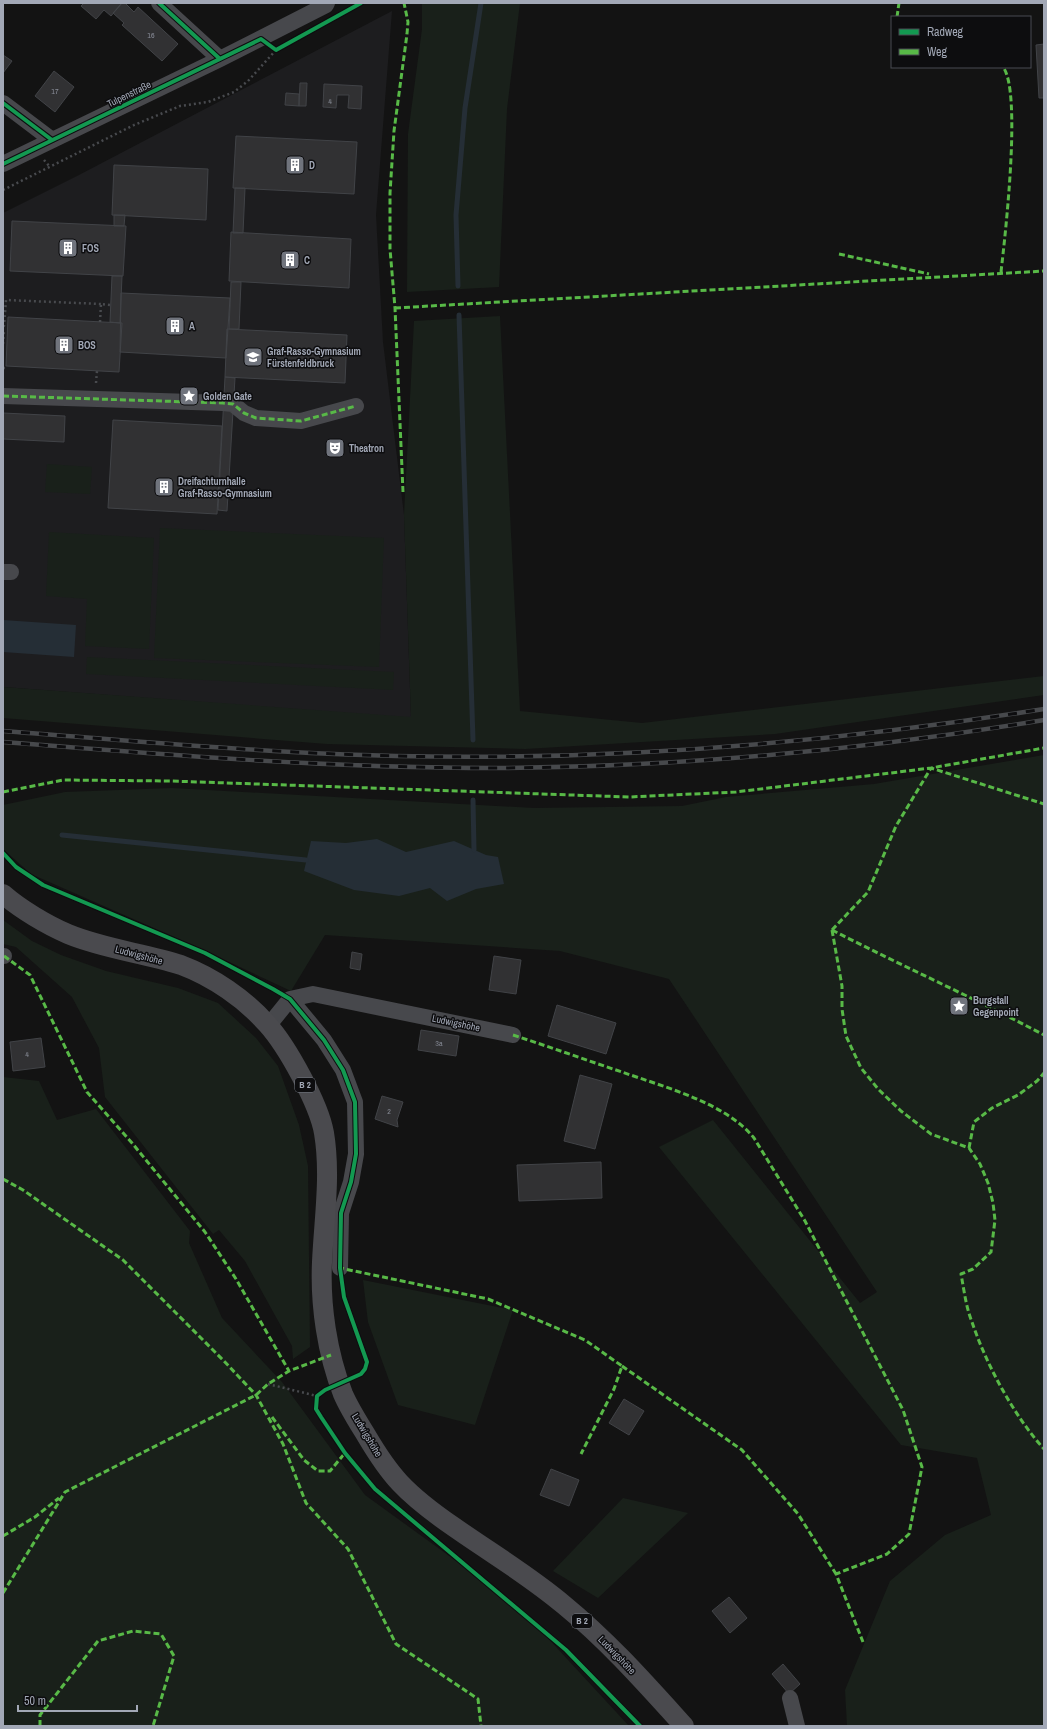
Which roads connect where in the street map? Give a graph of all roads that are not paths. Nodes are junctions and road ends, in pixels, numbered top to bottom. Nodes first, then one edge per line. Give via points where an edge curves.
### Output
1 (159, 3) edge
2 (327, 3) edge
3 (220, 59) junction
4 (3, 103) edge
5 (52, 140) junction
6 (3, 164) edge
7 (3, 396) edge
8 (356, 406) dead end
9 (3, 894) edge
10 (290, 999) junction
11 (269, 1025) junction
12 (513, 1035) dead end
13 (340, 1268) dead end
14 (790, 1698) dead end
15 (684, 1726) edge
16 (797, 1726) edge

1 - 3 street
2 - 3 street, Tulpenstraße
3 - 5 street, Tulpenstraße
4 - 5 street
5 - 6 street, Tulpenstraße
7 - 8 street via 223,403 233,404 256,418 301,421
9 - 11 main road, Ludwigshöhe / B 2 via 36,917 68,934 182,966 216,982
10 - 11 street
10 - 12 street, Ludwigshöhe via 313,994
10 - 13 street via 336,1058 355,1102 356,1154 351,1182 341,1213
11 - 15 main road, Ludwigshöhe / B 2 via 308,1090 324,1130 328,1169 322,1265 324,1312 331,1355 343,1395 359,1424 382,1461 426,1507 565,1605 612,1649
14 - 16 street

